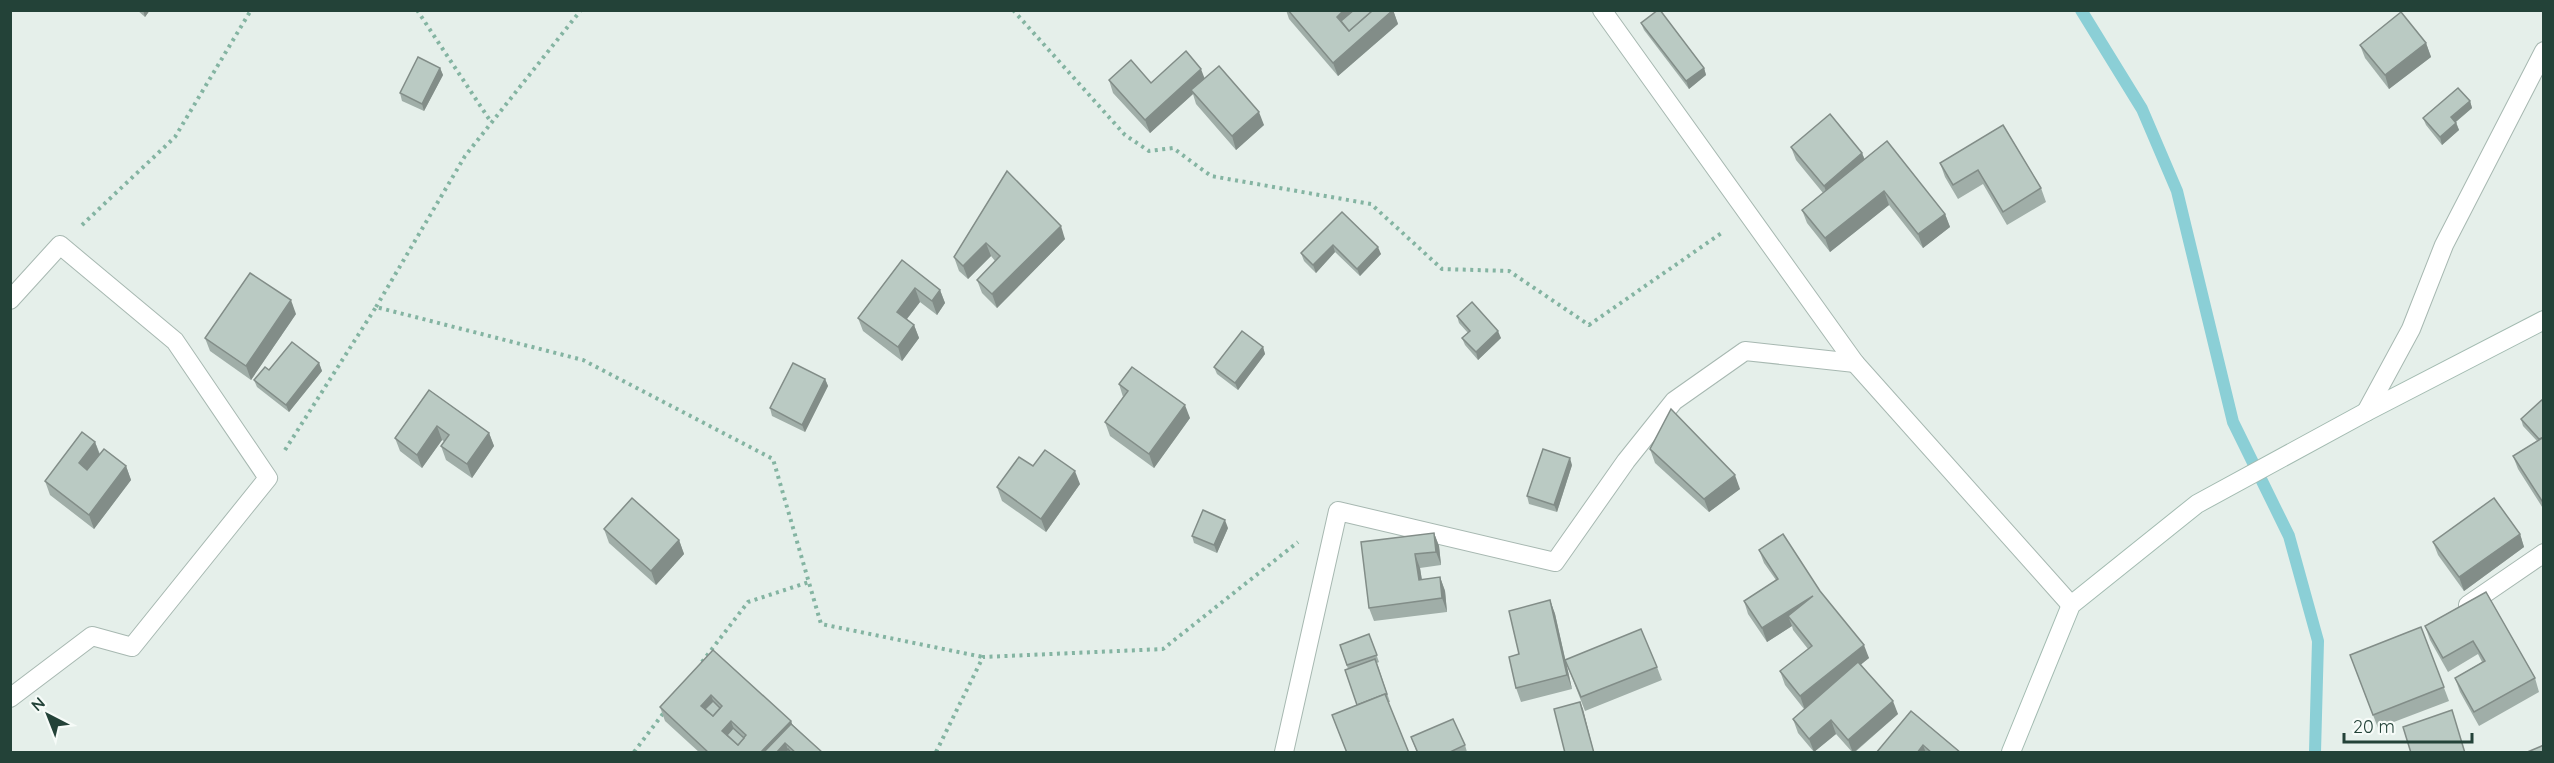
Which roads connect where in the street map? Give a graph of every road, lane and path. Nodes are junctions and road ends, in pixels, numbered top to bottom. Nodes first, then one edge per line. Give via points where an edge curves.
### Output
1 (251, 10) edge
2 (417, 10) edge
3 (581, 10) edge
4 (1013, 10) edge
5 (1602, 10) edge
6 (2544, 51) edge
7 (492, 122) junction
8 (1748, 215) junction
9 (60, 245) junction
10 (10, 300) edge
11 (376, 307) junction
12 (2544, 320) edge
13 (1855, 363) junction
14 (2366, 412) junction
15 (268, 478) junction
16 (1338, 511) junction
17 (2544, 554) edge
18 (809, 582) junction
19 (2071, 605) junction
20 (2454, 615) edge
21 (983, 657) junction
22 (698, 668) edge
23 (10, 698) edge
24 (670, 705) edge
25 (634, 753) edge
26 (936, 753) edge
27 (1284, 753) edge
28 (2011, 753) edge

1 - 9 path via 175,136
2 - 7 path
3 - 7 path
4 - 8 path via 1125,135 1149,151 1173,148 1211,176 1371,204 1442,269 1509,271 1589,325
5 - 8 street
6 - 14 street via 2444,245 2411,329
7 - 11 path via 465,156
8 - 13 street
9 - 10 street
9 - 15 street via 175,341
11 - 15 path
11 - 18 path via 583,360 773,459
12 - 14 street
13 - 16 street via 1745,351 1674,401 1555,562
13 - 19 street
14 - 19 street via 2197,504
15 - 23 street via 132,647 92,636
16 - 21 path via 1163,649
16 - 27 street
17 - 20 street
18 - 21 path via 821,624
18 - 22 path via 748,602
19 - 28 street
21 - 26 path
24 - 25 path

